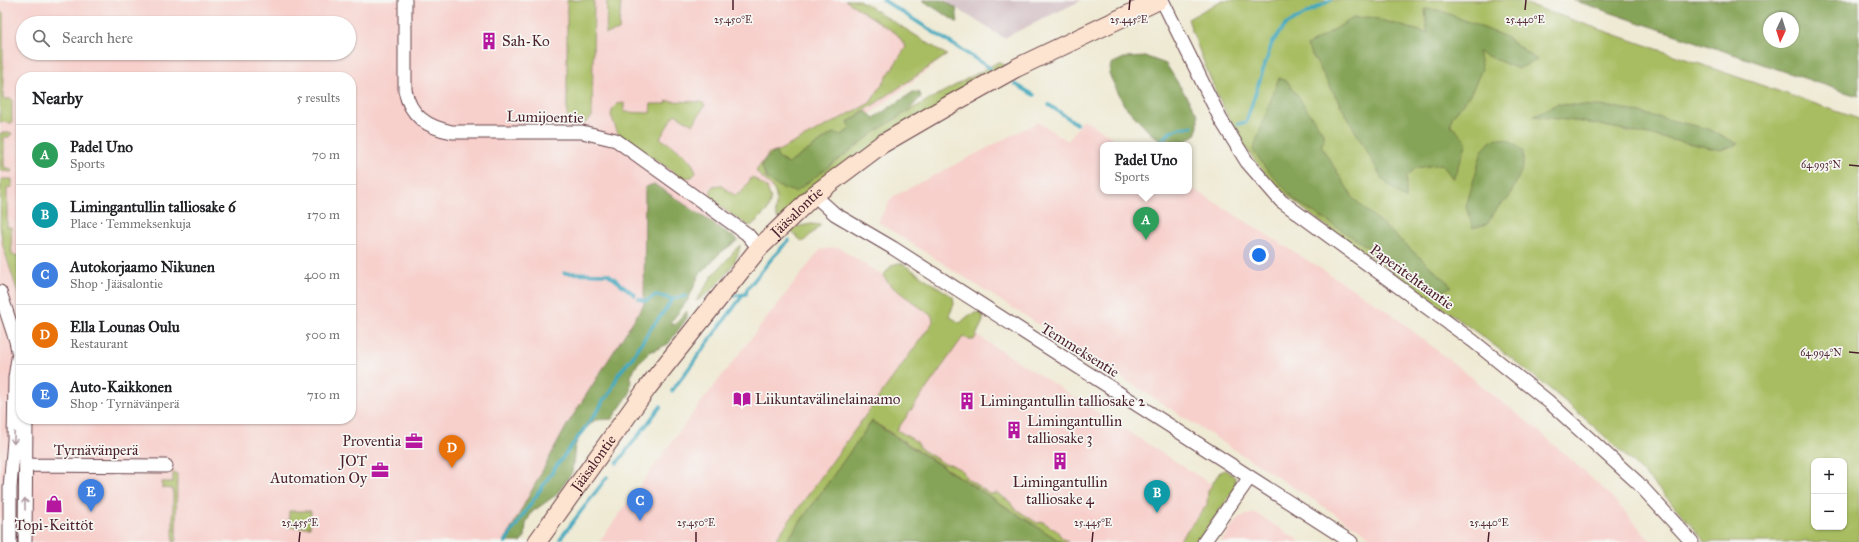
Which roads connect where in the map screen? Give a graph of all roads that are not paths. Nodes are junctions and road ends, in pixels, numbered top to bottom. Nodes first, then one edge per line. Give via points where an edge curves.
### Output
1 (405, 0) edge
2 (1161, 0) edge
3 (814, 195) junction
4 (759, 248) junction
5 (0, 292) edge
6 (16, 341) edge
7 (16, 372) edge
8 (26, 424) edge
9 (26, 465) junction
10 (166, 466) dead end
11 (1250, 477) junction
12 (10, 542) edge
13 (25, 542) edge
14 (537, 542) edge
15 (1204, 542) edge
16 (1352, 542) edge
17 (1692, 542) edge

1 - 4 street, Lumijoentie via 405,90 407,100 422,120 435,129 452,132 582,132 616,140 747,234
2 - 3 main road, Jääsalontie via 1016,68 944,108 882,144
2 - 17 street, Paperitehtaantie via 1221,120 1248,162 1281,201 1473,341 1550,402 1637,482
3 - 4 main road, Jääsalontie
3 - 11 street, Temmeksentie via 835,214 893,248
4 - 14 main road, Jääsalontie via 648,387
5 - 6 street
7 -> 12 street
8 - 9 street
9 - 10 street, Tyrnävänperä
13 -> 9 street
11 - 15 street
11 - 16 street, Temmeksentie

